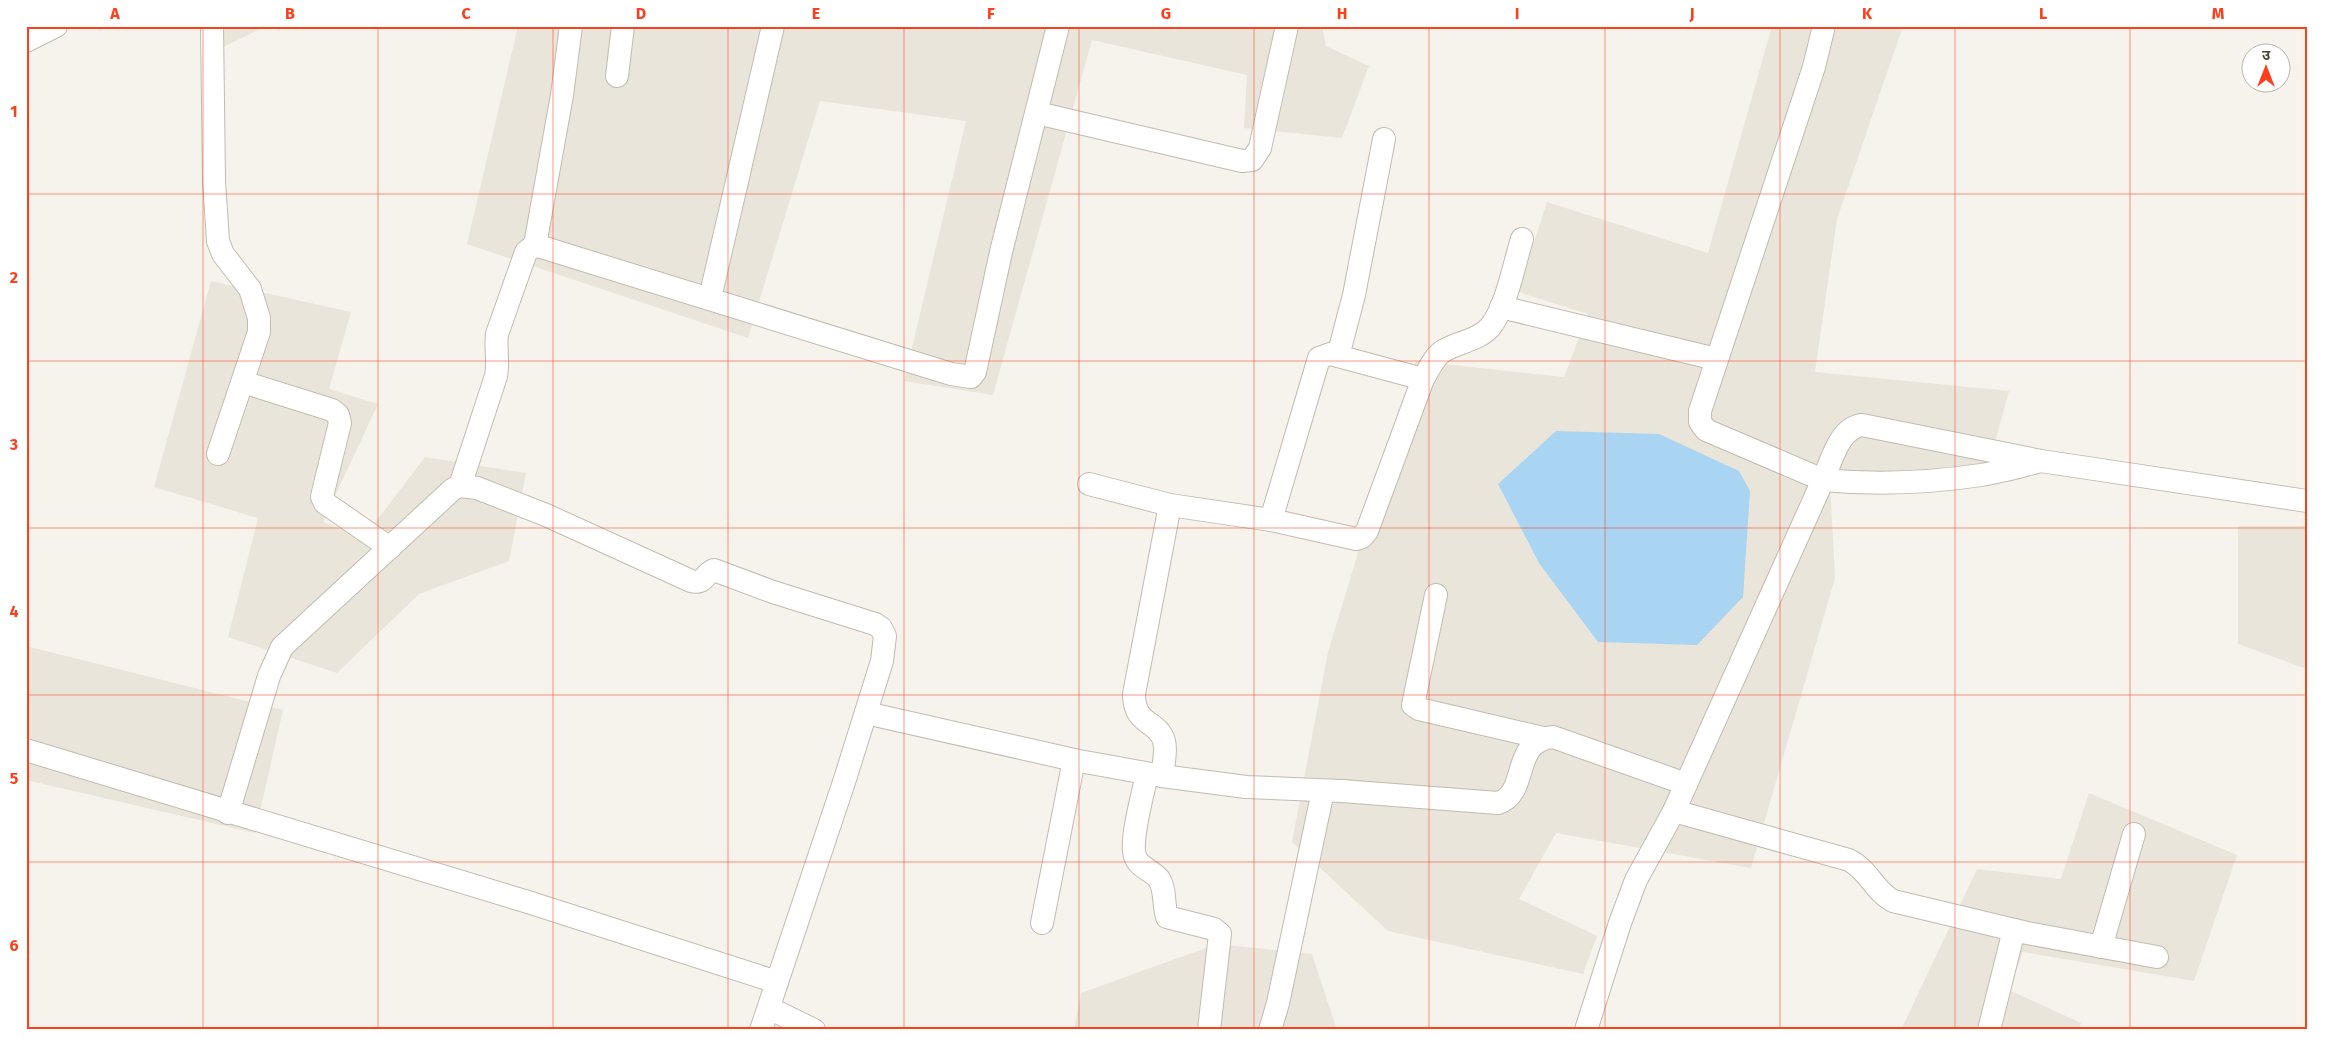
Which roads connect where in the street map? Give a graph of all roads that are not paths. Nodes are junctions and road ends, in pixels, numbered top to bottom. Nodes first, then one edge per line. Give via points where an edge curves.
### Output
1 (56, 26) edge
2 (212, 26) edge
3 (571, 26) edge
4 (623, 26) edge
5 (773, 26) edge
6 (1058, 26) edge
7 (1287, 26) edge
8 (1824, 26) edge
9 (26, 41) edge
10 (617, 76) dead end
11 (1037, 113) junction
12 (1384, 139) dead end
13 (1522, 239) dead end
14 (535, 245) junction
15 (710, 298) junction
16 (1501, 307) junction
17 (1338, 356) junction
18 (1716, 359) junction
19 (1424, 379) junction
20 (243, 382) junction
21 (218, 454) dead end
22 (2041, 461) junction
23 (1823, 480) junction
24 (1089, 484) dead end
25 (460, 486) junction
26 (2307, 501) edge
27 (1170, 505) junction
28 (1271, 520) junction
29 (390, 548) junction
30 (1436, 595) dead end
31 (866, 713) junction
32 (1543, 738) junction
33 (26, 750) edge
34 (1074, 760) junction
35 (1155, 775) junction
36 (1686, 784) junction
37 (1324, 791) junction
38 (1674, 811) junction
39 (228, 813) junction
40 (2134, 834) dead end
41 (1042, 923) dead end
42 (2014, 930) junction
43 (2101, 947) junction
44 (2157, 957) dead end
45 (778, 982) junction
46 (769, 1008) junction
47 (761, 1030) edge
48 (814, 1030) edge
49 (1209, 1030) edge
50 (1270, 1030) edge
51 (1586, 1030) edge
52 (1989, 1030) edge

1 - 9 street
2 - 20 street via 218,241 223,254 250,289 259,318 259,332
3 - 14 street
4 - 10 street
5 - 15 street
6 - 11 street
7 - 11 street via 1260,148 1252,160 1242,161
8 - 18 street via 1814,67
11 - 15 street via 1001,252 975,372 971,377 950,374
12 - 17 street via 1354,295
13 - 16 street
14 - 15 street
14 - 25 street via 526,252 497,334 499,365
16 - 18 street
16 - 19 street via 1491,326 1483,333 1442,352
17 - 19 street
17 - 28 street via 1323,355 1317,364
18 - 23 street via 1700,411 1700,422 1706,430
19 - 28 street via 1362,537 1347,537
20 - 21 street
20 - 29 street via 332,410 338,415 340,423 324,488 325,503
22 - 23 street via 1983,475 1920,482
22 - 23 street via 1862,425 1852,426 1844,434
22 - 26 street
23 - 36 street
24 - 27 street
25 - 29 street
25 - 31 street via 477,488 546,515 697,583 714,570 875,624 885,636 885,646
27 - 28 street
27 - 35 street via 1134,694 1138,714 1165,742
29 - 39 street via 282,647 269,676
30 - 32 street via 1413,705
31 - 34 street
31 - 45 street
32 - 36 street via 1553,737
32 - 37 street via 1527,752 1511,794 1506,801 1498,803
33 - 39 street
34 - 35 street
34 - 41 street
35 - 37 street via 1246,787
35 - 49 street via 1134,852 1138,864 1158,879 1163,889 1167,917 1214,929 1220,934
36 - 38 street
37 - 50 street
38 - 42 street via 1849,860 1863,868 1884,896 1893,901
38 - 51 street via 1636,880
39 - 45 street via 528,902
40 - 43 street
42 - 43 street
42 - 52 street
43 - 44 street
45 - 46 street
46 - 47 street
46 - 48 street

